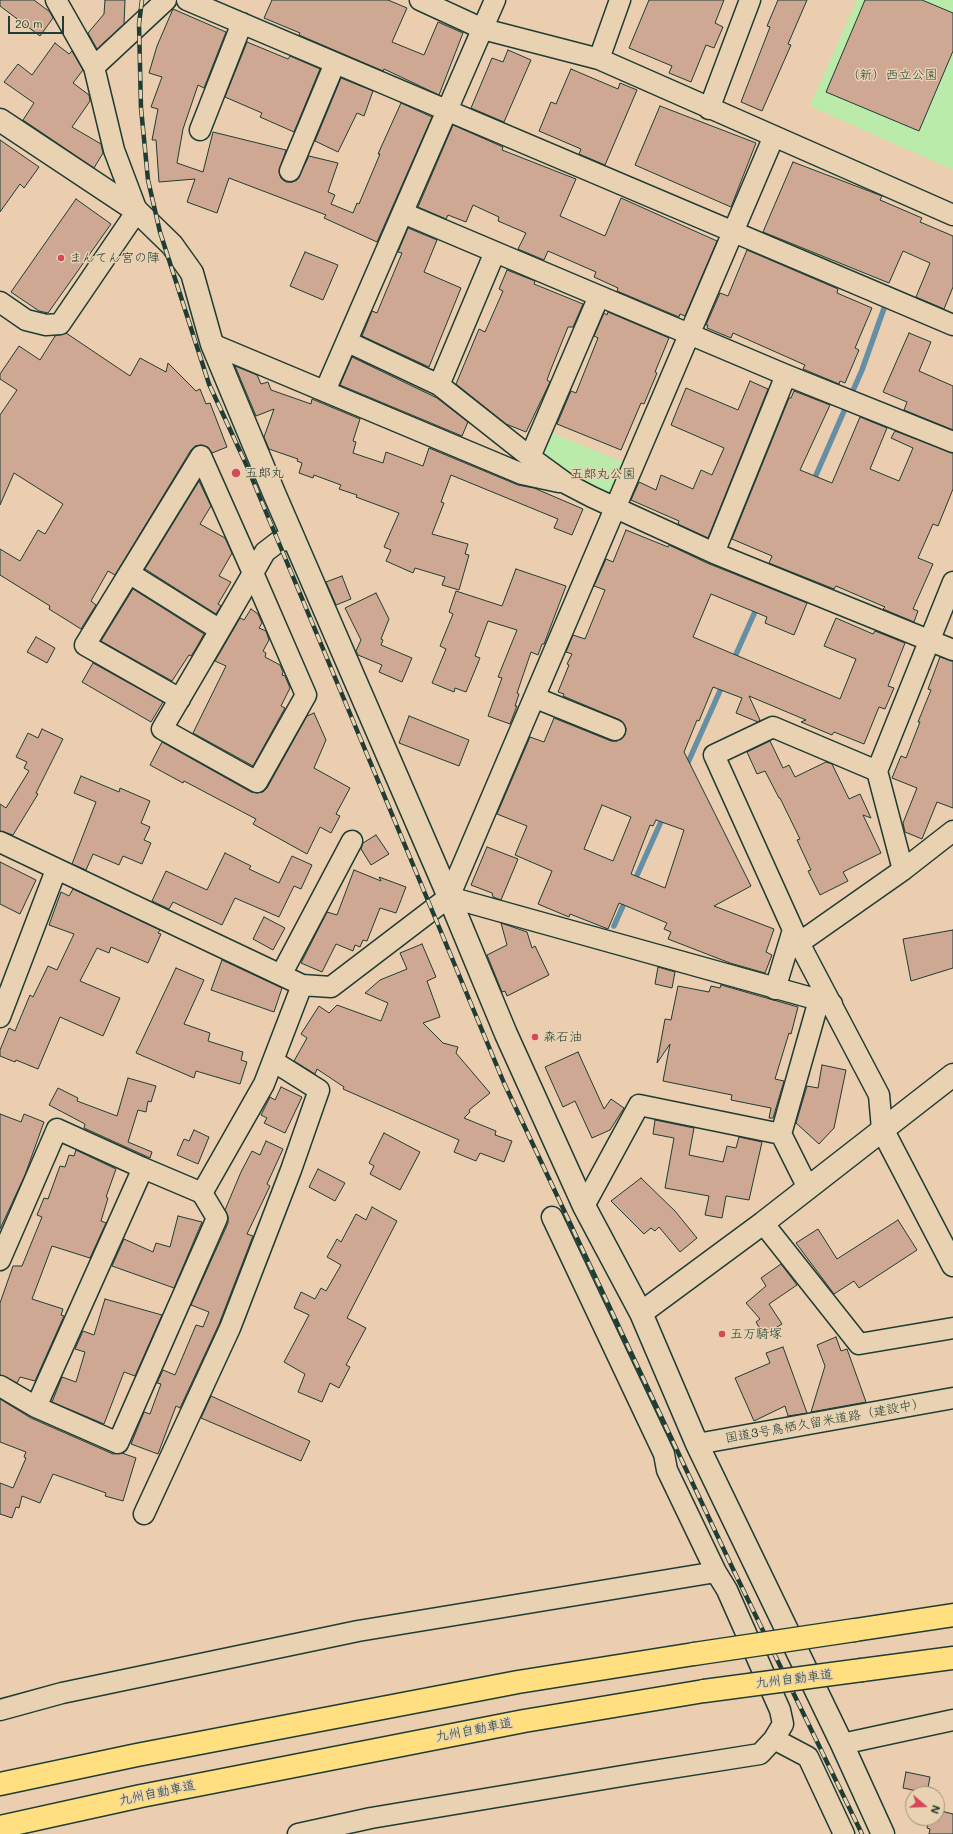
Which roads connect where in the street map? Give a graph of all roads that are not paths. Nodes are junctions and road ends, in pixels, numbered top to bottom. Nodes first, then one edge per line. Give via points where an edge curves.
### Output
1 (56, 0) edge
2 (166, 0) edge
3 (187, 0) edge
4 (420, 0) edge
5 (495, 0) edge
6 (620, 0) edge
7 (750, 0) edge
8 (242, 23) junction
9 (483, 29) junction
10 (599, 59) junction
11 (335, 62) junction
12 (94, 67) junction
13 (709, 109) junction
14 (448, 111) junction
15 (0, 120) edge
16 (200, 130) dead end
17 (774, 136) junction
18 (290, 171) dead end
19 (137, 211) junction
20 (403, 213) junction
21 (953, 215) edge
22 (734, 231) junction
23 (495, 252) junction
24 (599, 296) junction
25 (0, 302) edge
26 (953, 325) edge
27 (690, 334) junction
28 (348, 342) junction
29 (212, 344) junction
30 (786, 375) junction
31 (438, 386) junction
32 (326, 391) junction
33 (953, 442) edge
34 (530, 457) junction
35 (567, 484) junction
36 (616, 509) junction
37 (294, 538) junction
38 (714, 553) junction
39 (129, 573) junction
40 (253, 573) junction
41 (953, 582) edge
42 (220, 630) junction
43 (930, 640) junction
44 (953, 650) edge
45 (536, 698) junction
46 (180, 699) junction
47 (616, 730) dead end
48 (877, 771) junction
49 (953, 831) edge
50 (352, 841) dead end
51 (0, 842) edge
52 (56, 870) junction
53 (903, 870) junction
54 (449, 897) junction
55 (796, 936) junction
56 (281, 975) junction
57 (302, 985) junction
58 (775, 989) junction
59 (825, 1002) junction
60 (0, 1018) edge
61 (273, 1061) junction
62 (953, 1075) edge
63 (882, 1129) junction
64 (781, 1134) junction
65 (143, 1168) junction
66 (808, 1188) junction
67 (202, 1193) junction
68 (584, 1206) junction
69 (552, 1217) dead end
70 (763, 1222) junction
71 (0, 1260) edge
72 (953, 1265) edge
73 (641, 1313) junction
74 (953, 1328) edge
75 (0, 1386) edge
76 (953, 1398) edge
77 (36, 1407) junction
78 (697, 1444) junction
79 (144, 1514) dead end
80 (716, 1572) junction
81 (953, 1615) edge
82 (953, 1658) edge
83 (0, 1710) edge
84 (953, 1720) edge
85 (774, 1739) junction
86 (842, 1744) junction
87 (0, 1784) edge
88 (0, 1827) edge
89 (298, 1834) edge
90 (844, 1834) edge
91 (883, 1834) edge

1 - 12 street
2 - 12 street
3 - 8 street
4 - 9 street
5 - 9 street
6 - 10 street
7 - 13 street
8 - 11 street
8 - 16 street
9 - 10 street
9 - 14 street
10 - 13 street
11 - 14 street
11 - 18 street
12 - 19 street via 114,150
13 - 17 street
14 - 20 street
14 - 22 street
15 - 19 street
17 - 21 street
17 - 22 street
19 - 25 street via 60,324 46,325 26,320
19 - 29 street via 172,245 192,273
20 - 23 street
20 - 28 street
22 - 26 street
22 - 27 street
23 - 24 street
23 - 31 street
24 - 27 street
24 - 34 street
27 - 30 street
27 - 36 street
28 - 31 street
28 - 32 street
29 - 32 street
29 - 37 street
30 - 33 street
30 - 38 street
31 - 34 street
32 - 35 street via 522,474
34 - 35 street
35 - 36 street
36 - 38 street
36 - 45 street
37 - 40 street via 278,542 265,552
37 - 54 street
38 - 43 street
39 - 40 street via 201,456
39 - 42 street
39 - 46 street via 85,645
40 - 42 street
40 - 46 street via 306,695 257,782 162,729
41 - 43 street
42 - 46 street
43 - 44 street
43 - 48 street
45 - 47 street
45 - 54 street
48 - 53 street
48 - 55 street via 773,727 714,755
49 - 53 street
50 - 56 street
51 - 52 street
52 - 56 street
52 - 60 street
53 - 55 street
54 - 57 street via 331,987
54 - 58 street
54 - 68 street via 506,1034
55 - 58 street
55 - 59 street
56 - 57 street
57 - 61 street
58 - 59 street
59 - 63 street via 879,1095
59 - 64 street
61 - 67 street via 264,1084
61 - 79 street via 319,1090 230,1328
62 - 63 street
63 - 66 street
63 - 72 street
64 - 66 street
64 - 68 street via 639,1105
65 - 67 street
65 - 71 street via 57,1129
65 - 77 street
66 - 70 street
67 - 77 street via 217,1218 118,1443
68 - 73 street
69 - 80 street via 617,1350 664,1454 667,1470
70 - 73 street
70 - 74 street via 859,1344
73 - 78 street
75 - 77 street
76 - 78 street, 国道3号鳥栖久留米道路（建設中）
78 - 86 street
80 - 83 street via 358,1631 62,1693
80 - 85 street via 727,1590 780,1710 783,1724
81 - 87 highway, bridge via 503,1685
82 - 88 highway, 九州自動車道, bridge via 704,1691 516,1722 141,1796
84 - 86 street
85 - 89 street via 760,1754 371,1818
85 - 90 street via 808,1757
86 - 91 street

